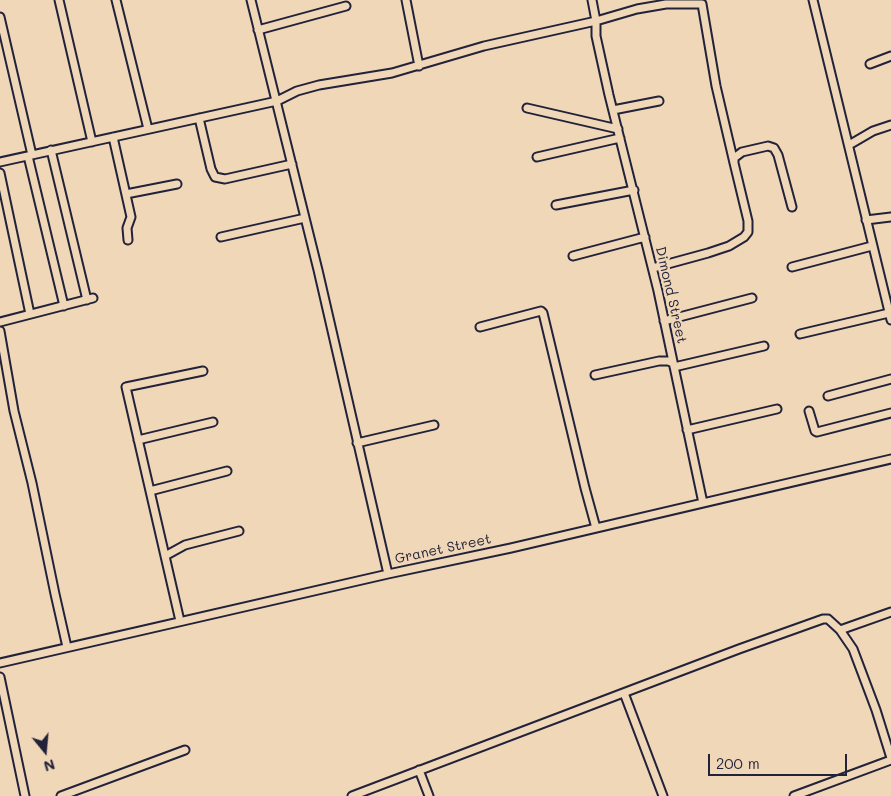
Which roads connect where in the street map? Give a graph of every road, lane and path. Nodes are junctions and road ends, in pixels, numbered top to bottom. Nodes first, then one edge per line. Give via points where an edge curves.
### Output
1 (59, 0) edge
2 (116, 0) edge
3 (251, 0) edge
4 (406, 0) edge
5 (592, 0) edge
6 (812, 0) edge
7 (666, 2) edge
8 (704, 2) edge
9 (346, 6) dead end
10 (0, 17) edge
11 (596, 21) junction
12 (258, 30) junction
13 (891, 56) edge
14 (870, 64) dead end
15 (419, 66) junction
16 (277, 101) junction
17 (660, 101) dead end
18 (527, 108) dead end
19 (613, 110) junction
20 (199, 118) junction
21 (891, 125) edge
22 (148, 129) junction
23 (618, 129) junction
24 (113, 137) junction
25 (620, 138) junction
26 (92, 142) junction
27 (849, 145) junction
28 (51, 150) junction
29 (30, 155) junction
30 (536, 157) dead end
31 (0, 162) edge
32 (734, 162) junction
33 (292, 164) junction
34 (0, 173) edge
35 (177, 184) dead end
36 (634, 190) junction
37 (126, 194) junction
38 (556, 206) dead end
39 (792, 207) dead end
40 (891, 217) edge
41 (305, 218) junction
42 (866, 220) junction
43 (221, 237) dead end
44 (644, 238) junction
45 (128, 240) dead end
46 (872, 246) junction
47 (573, 256) dead end
48 (792, 267) dead end
49 (653, 268) junction
50 (752, 298) dead end
51 (64, 306) junction
52 (30, 314) junction
53 (890, 316) edge
54 (664, 321) junction
55 (0, 322) edge
56 (480, 327) dead end
57 (0, 331) edge
58 (800, 334) dead end
59 (764, 346) dead end
60 (673, 365) junction
61 (203, 371) dead end
62 (595, 375) dead end
63 (891, 379) edge
64 (828, 396) dead end
65 (777, 409) dead end
66 (809, 411) dead end
67 (891, 413) edge
68 (213, 422) dead end
69 (434, 425) dead end
70 (688, 430) junction
71 (138, 440) junction
72 (357, 443) junction
73 (891, 459) edge
74 (227, 471) dead end
75 (150, 491) junction
76 (704, 503) junction
77 (596, 528) junction
78 (239, 531) dead end
79 (165, 556) junction
80 (388, 574) junction
81 (891, 612) edge
82 (180, 621) junction
83 (840, 630) junction
84 (67, 647) junction
85 (0, 663) edge
86 (0, 677) edge
87 (624, 693) junction
88 (185, 750) dead end
89 (891, 759) edge
90 (419, 770) junction
91 (25, 796) edge
92 (61, 796) edge
93 (352, 796) edge
94 (429, 796) edge
95 (663, 796) edge
96 (794, 796) edge

1 - 26 street
2 - 22 street
3 - 12 street
4 - 15 street
5 - 11 street
6 - 27 street
7 - 8 street
7 - 11 street
8 - 32 street via 716,86
9 - 12 street
10 - 29 street
11 - 15 street via 484,46
11 - 19 street, Dimond Street via 596,36
12 - 16 street
13 - 14 street
15 - 16 street via 304,89
16 - 20 street
16 - 33 street
17 - 19 street
18 - 23 street
19 - 23 street, Dimond Street
20 - 22 street
20 - 33 street via 215,177 225,179
21 - 27 street
22 - 24 street
23 - 25 street, Dimond Street
24 - 26 street
24 - 37 street
25 - 30 street
25 - 36 street, Dimond Street
26 - 28 street
27 - 42 street
28 - 29 street
28 - 51 street via 90,299
29 - 31 street
29 - 51 street
32 - 39 street via 742,152 768,146 774,148
32 - 49 street via 748,232 729,246
33 - 41 street
34 - 52 street
35 - 37 street
36 - 38 street
36 - 44 street, Dimond Street
37 - 45 street via 131,217 127,228
40 - 42 street
41 - 43 street
41 - 72 street
42 - 46 street
44 - 47 street
44 - 49 street, Dimond Street
46 - 48 street
46 - 53 street
49 - 54 street, Dimond Street
50 - 54 street
51 - 52 street
52 - 55 street
53 - 58 street
54 - 60 street, Dimond Street
56 - 77 street via 543,313
57 - 84 street via 14,411
59 - 60 street
60 - 62 street via 659,361
60 - 70 street, Dimond Street
61 - 71 street via 126,387
63 - 64 street
65 - 70 street
66 - 67 street via 818,432
68 - 71 street
69 - 72 street
70 - 76 street, Dimond Street
71 - 75 street
72 - 80 street
73 - 76 street, Granet Street
74 - 75 street
75 - 79 street
76 - 77 street, Granet Street
77 - 80 street, Granet Street
78 - 79 street via 185,545
79 - 82 street
80 - 82 street, Granet Street
81 - 83 street
82 - 84 street, Granet Street
83 - 87 street via 823,619
83 - 89 street via 860,665
84 - 85 street, Granet Street
86 - 91 street
87 - 90 street
87 - 95 street
88 - 92 street
89 - 96 street
90 - 93 street
90 - 94 street

